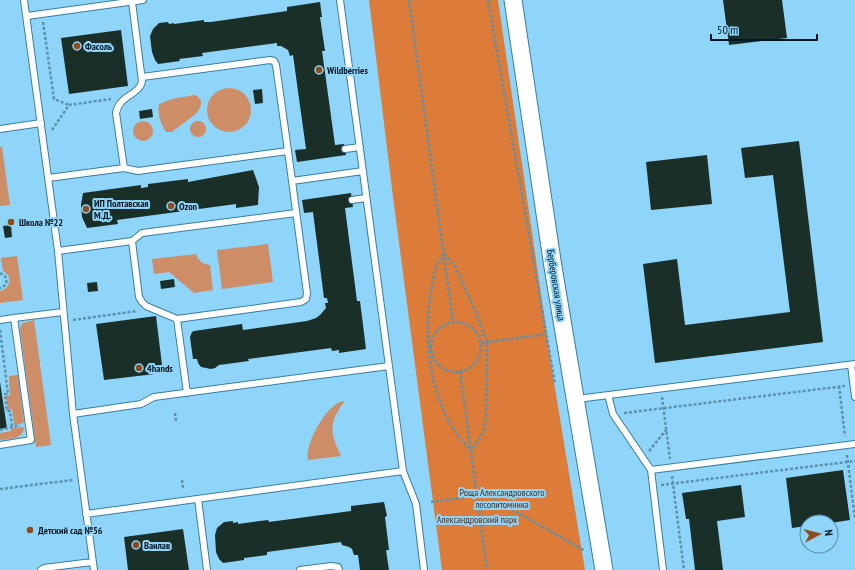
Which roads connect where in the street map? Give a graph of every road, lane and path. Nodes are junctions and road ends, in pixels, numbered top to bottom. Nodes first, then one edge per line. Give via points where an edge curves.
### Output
1 (24, 0) edge
2 (143, 0) edge
3 (340, 0) edge
4 (409, 0) edge
5 (488, 0) edge
6 (513, 0) edge
7 (132, 2) junction
8 (42, 14) junction
9 (26, 16) junction
10 (142, 77) junction
11 (127, 97) junction
12 (70, 105) junction
13 (41, 124) junction
14 (0, 129) edge
15 (44, 142) junction
16 (360, 147) junction
17 (345, 149) dead end
18 (288, 151) junction
19 (124, 168) junction
20 (363, 171) junction
21 (48, 178) junction
22 (292, 181) junction
23 (366, 198) junction
24 (352, 200) dead end
25 (296, 213) junction
26 (132, 241) junction
27 (58, 251) junction
28 (444, 254) junction
29 (0, 269) edge
30 (0, 273) edge
31 (0, 288) edge
32 (154, 309) junction
33 (63, 312) junction
34 (14, 318) junction
35 (177, 319) junction
36 (0, 320) edge
37 (64, 321) junction
38 (453, 322) junction
39 (0, 330) edge
40 (546, 334) junction
41 (487, 342) junction
42 (481, 343) junction
43 (430, 350) junction
44 (853, 364) edge
45 (389, 366) junction
46 (460, 371) junction
47 (854, 385) junction
48 (556, 388) dead end
49 (661, 388) junction
50 (187, 393) junction
51 (608, 395) junction
52 (855, 397) edge
53 (575, 399) junction
54 (663, 408) junction
55 (175, 413) dead end
56 (73, 414) junction
57 (613, 414) junction
58 (176, 422) dead end
59 (29, 424) junction
60 (12, 427) junction
61 (0, 430) edge
62 (666, 430) junction
63 (855, 444) edge
64 (0, 445) edge
65 (471, 451) junction
66 (643, 459) junction
67 (855, 461) edge
68 (671, 468) junction
69 (651, 470) junction
70 (403, 471) junction
71 (81, 479) junction
72 (182, 480) dead end
73 (673, 483) junction
74 (652, 486) junction
75 (0, 489) edge
76 (183, 489) dead end
77 (477, 494) junction
78 (198, 499) junction
79 (431, 502) dead end
80 (86, 514) junction
81 (585, 543) dead end
82 (586, 551) junction
83 (587, 557) dead end
84 (92, 562) junction
85 (41, 570) edge
86 (94, 570) edge
87 (208, 570) edge
88 (300, 570) edge
89 (339, 570) edge
90 (424, 570) edge
91 (487, 570) edge
92 (604, 570) edge
93 (663, 570) edge
94 (684, 570) edge

1 - 9 lane
2 - 7 lane
3 - 16 lane
4 - 28 path
5 - 40 path
6 - 53 street, Берберовская улица
7 - 8 lane
7 - 10 lane
8 - 9 lane
8 - 12 path via 54,100
9 - 13 lane
10 - 11 lane via 141,85
10 - 18 lane via 274,61
11 - 12 path
11 - 19 lane via 120,102 116,113
12 - 15 path
13 - 14 lane
13 - 15 lane
15 - 21 lane
16 - 17 lane
16 - 20 lane
18 - 19 lane via 138,172
18 - 22 lane
19 - 21 lane
20 - 22 lane
20 - 23 lane
21 - 27 lane
22 - 25 lane
23 - 24 lane
23 - 45 lane
25 - 26 lane via 142,233
25 - 35 lane via 306,299 301,302
26 - 27 lane
26 - 32 lane via 139,297 142,302
27 - 33 lane
28 - 38 path
28 - 41 path via 455,266
28 - 43 path via 437,265 432,283 428,321
29 - 30 path
30 - 31 path via 6,276 7,280 4,287
32 - 35 lane
32 - 37 path
33 - 34 lane
33 - 37 lane
34 - 36 lane
34 - 59 lane
35 - 50 lane
37 - 56 lane
38 - 42 path via 466,324 472,328
38 - 43 path via 446,324 435,335
39 - 60 path via 8,394 5,394 7,411 10,411
40 - 41 path
40 - 48 path
41 - 42 path
41 - 65 path via 486,421 483,432
42 - 46 path via 478,359 467,369
43 - 46 path via 441,366 447,370
43 - 65 path via 433,378 444,412 460,439
44 - 47 lane
44 - 49 lane
45 - 50 lane
45 - 70 lane
46 - 65 path
47 - 52 lane
47 - 54 path
49 - 51 lane
49 - 54 path
50 - 56 lane via 154,398 141,404
51 - 53 lane
51 - 57 lane
53 - 92 street, Берберовская улица
54 - 57 path
54 - 62 path
55 - 58 path
56 - 71 lane
57 - 66 lane
59 - 60 path
59 - 64 lane via 31,440
60 - 61 path
62 - 66 path
62 - 68 path
63 - 68 lane
65 - 77 path
66 - 69 lane
67 - 73 path
68 - 69 lane
68 - 73 path
69 - 74 lane
70 - 78 lane
70 - 90 lane via 416,504
71 - 75 path
71 - 80 lane
72 - 76 path
73 - 74 path
73 - 94 path
74 - 93 lane
77 - 79 path
77 - 82 path via 485,494
77 - 91 path
78 - 80 lane
78 - 87 lane
80 - 84 lane
81 - 82 path
82 - 83 path
84 - 85 lane
84 - 86 lane
88 - 89 lane via 331,566 338,567

